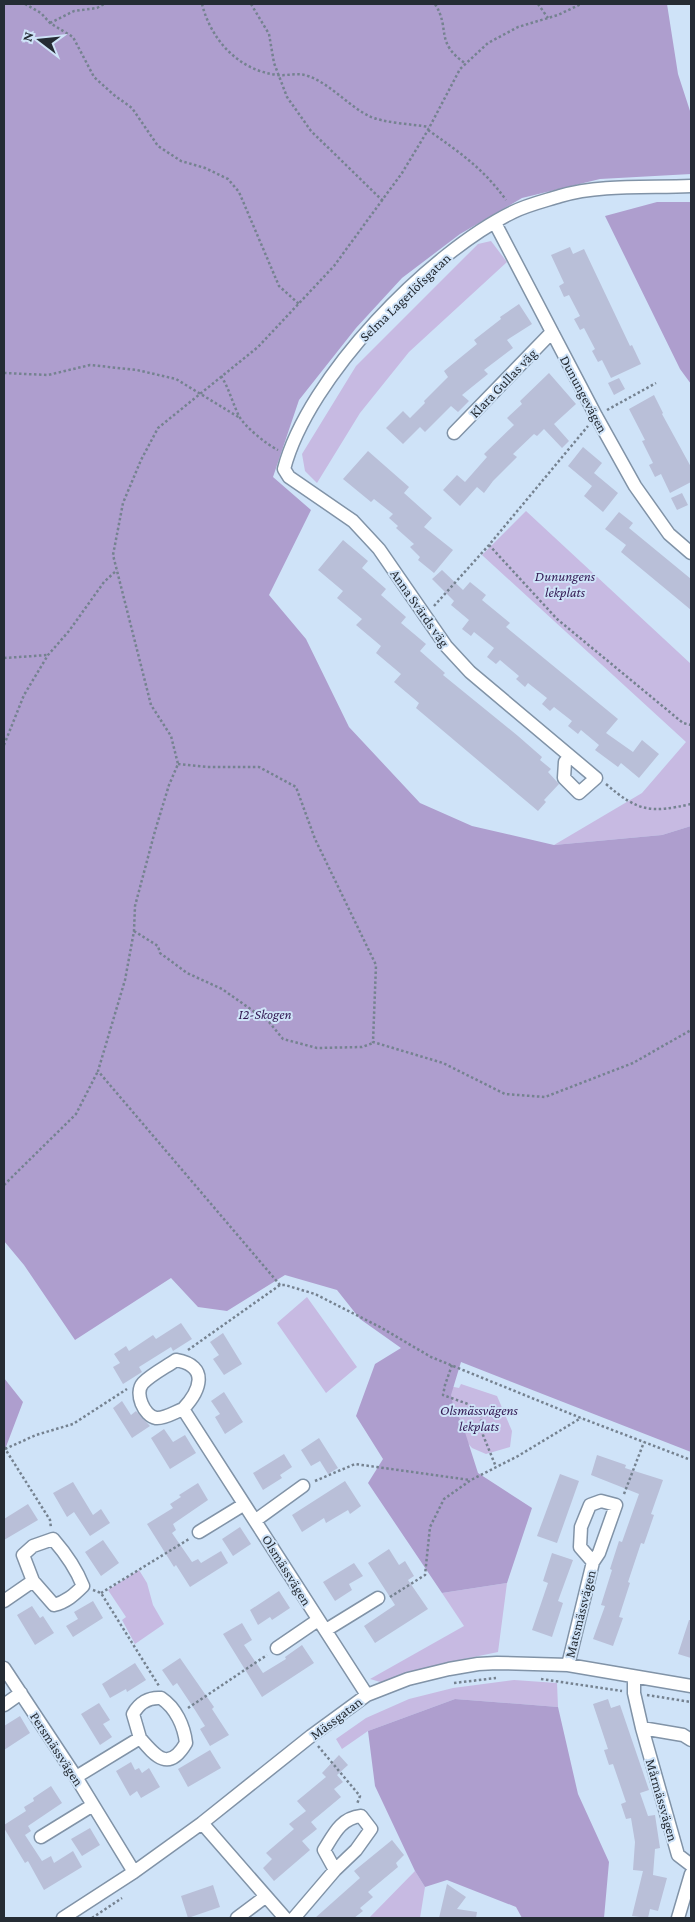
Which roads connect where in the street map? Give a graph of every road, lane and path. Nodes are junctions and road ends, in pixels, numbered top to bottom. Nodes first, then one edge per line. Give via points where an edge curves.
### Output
1 (25, 4) edge
2 (104, 4) edge
3 (202, 4) edge
4 (247, 4) edge
5 (435, 4) edge
6 (538, 4) edge
7 (581, 4) edge
8 (251, 5) edge
9 (548, 18) junction
10 (50, 24) junction
11 (466, 64) junction
12 (278, 76) junction
13 (428, 128) junction
14 (691, 186) edge
15 (383, 200) junction
16 (514, 212) junction
17 (495, 223) junction
18 (300, 304) junction
19 (552, 332) junction
20 (4, 373) edge
21 (220, 376) junction
22 (656, 383) dead end
23 (200, 392) junction
24 (596, 416) junction
25 (240, 418) junction
26 (454, 433) dead end
27 (287, 455) junction
28 (489, 545) junction
29 (691, 553) edge
30 (117, 570) junction
31 (425, 616) junction
32 (48, 655) junction
33 (4, 658) edge
34 (691, 724) edge
35 (4, 745) edge
36 (570, 757) junction
37 (178, 764) junction
38 (596, 778) junction
39 (691, 804) edge
40 (134, 931) junction
41 (691, 1030) edge
42 (373, 1042) junction
43 (98, 1071) junction
44 (4, 1185) edge
45 (280, 1285) junction
46 (176, 1360) junction
47 (452, 1365) junction
48 (142, 1383) junction
49 (183, 1410) junction
50 (581, 1418) junction
51 (644, 1442) junction
52 (4, 1448) edge
53 (691, 1460) edge
54 (496, 1467) junction
55 (471, 1480) junction
56 (303, 1486) joint
57 (243, 1505) junction
58 (616, 1506) junction
59 (256, 1520) junction
60 (199, 1532) joint
61 (53, 1539) junction
62 (593, 1562) junction
63 (33, 1581) junction
64 (378, 1598) joint
65 (4, 1600) edge
66 (322, 1625) junction
67 (277, 1648) joint
68 (568, 1665) junction
69 (4, 1668) edge
70 (504, 1677) dead end
71 (634, 1678) junction
72 (541, 1679) dead end
73 (452, 1684) dead end
74 (691, 1686) edge
75 (20, 1693) junction
76 (634, 1693) junction
77 (366, 1695) junction
78 (161, 1698) junction
79 (691, 1702) edge
80 (4, 1705) edge
81 (177, 1716) junction
82 (642, 1728) junction
83 (140, 1738) junction
84 (691, 1740) edge
85 (318, 1746) dead end
86 (76, 1777) junction
87 (92, 1805) junction
88 (351, 1817) junction
89 (202, 1823) junction
90 (41, 1837) dead end
91 (691, 1866) edge
92 (335, 1870) junction
93 (134, 1872) junction
94 (691, 1874) edge
95 (124, 1896) dead end
96 (265, 1896) junction
97 (63, 1918) edge
98 (92, 1918) edge
99 (237, 1918) edge
100 (285, 1918) edge
101 (294, 1918) edge
102 (678, 1918) edge

1 - 10 path
2 - 10 path via 74,12
3 - 12 path via 215,37 233,56 253,70
4 - 8 path
5 - 11 path via 450,51
6 - 9 path
7 - 9 path
8 - 12 path via 270,34
9 - 11 path via 518,27 488,43
10 - 18 path via 73,37 94,77 132,108 158,146 180,161 228,179 239,192 279,286
11 - 13 path via 460,69
12 - 13 path via 308,76 370,117
12 - 15 path via 311,131
13 - 15 path
13 - 16 path via 469,158 494,184
14 - 16 street, Selma Lagerlöfsgatan via 605,189 562,195
15 - 18 path via 334,266
16 - 17 street, Selma Lagerlöfsgatan
17 - 19 street, Dunungevägen
17 - 27 street, Selma Lagerlöfsgatan via 438,262 364,334 303,421
18 - 21 path via 258,347
19 - 24 street, Dunungevägen
19 - 26 street, Klara Gullas väg
20 - 23 path via 48,375 90,365 137,370 176,379
21 - 23 path
21 - 25 path
22 - 24 path
23 - 25 path
23 - 30 path via 158,428 141,460 123,503 113,555
24 - 28 path
24 - 29 street, Dunungevägen via 635,486 669,534
25 - 27 path via 272,447
27 - 31 street, Anna Svärds väg via 285,473 353,521 379,549
28 - 31 path
28 - 34 path via 557,619 683,723
30 - 32 path via 104,582
30 - 37 path via 151,704 171,736
31 - 36 street, Anna Svärds väg via 470,672
32 - 33 path
32 - 35 path via 24,695
36 - 38 street, Anna Svärds väg
36 - 38 street via 565,762 564,778 579,794
37 - 40 path via 155,831 135,906
37 - 42 path via 207,768 259,767 296,787 315,839 376,965
38 - 39 path via 642,808 668,809
40 - 42 path via 158,946 160,953 187,973 222,989 269,1022 283,1039 318,1048 362,1047
40 - 43 path via 125,980
41 - 42 path via 633,1063 546,1097 505,1094 443,1063
43 - 44 path via 76,1114
43 - 45 path
45 - 46 path
45 - 47 path via 315,1294 431,1357
46 - 48 street
46 - 49 street via 194,1367 198,1375 195,1394
47 - 50 path
47 - 54 path via 443,1395 480,1412 483,1435
48 - 49 street via 140,1398 151,1416 159,1419
48 - 52 path via 73,1424
49 - 57 street, Olsmässvägen
50 - 51 path
50 - 54 path
51 - 53 path
51 - 58 path via 622,1500
52 - 61 path via 50,1520
54 - 55 path
55 - 56 path via 355,1464
55 - 64 path via 444,1499 430,1527 425,1575 391,1597
56 - 59 street, Olsmässvägen
57 - 59 street, Olsmässvägen
57 - 60 street
58 - 62 street, Matsmässvägen
58 - 62 street, Matsmässvägen via 601,1500 590,1505 581,1527 580,1548
59 - 66 street, Olsmässvägen
60 - 78 path via 101,1593 158,1685
61 - 63 street via 34,1546 23,1555
61 - 63 street via 78,1572 83,1586 76,1594 54,1605
62 - 68 street, Matsmässvägen
63 - 65 street
64 - 66 street, Olsmässvägen
66 - 67 street, Olsmässvägen
66 - 77 street, Olsmässvägen
67 - 81 path
68 - 71 street, Mässgatan
68 - 77 street, Mässgatan via 478,1664 408,1680
69 - 75 street, Persmässvägen
70 - 73 path
71 - 74 street, Mässgatan
71 - 76 street, Mårmässvägen
72 - 76 path
75 - 80 street
75 - 86 street, Persmässvägen
76 - 79 path
76 - 82 street, Mårmässvägen
77 - 89 street, Mässgatan
78 - 81 street
78 - 83 street via 137,1706 133,1714
81 - 83 street via 186,1743 172,1759 161,1759
82 - 84 street via 683,1735
82 - 91 street, Mårmässvägen via 678,1855
83 - 86 street
85 - 88 path via 360,1796
86 - 87 street, Persmässvägen
87 - 90 street
87 - 93 street, Persmässvägen
88 - 92 street via 338,1826 324,1850
88 - 92 street via 361,1816 371,1829 356,1850
89 - 93 street, Mässgatan
89 - 96 street
92 - 101 street
93 - 97 street, Mässgatan
94 - 102 street
95 - 98 path
96 - 99 street
96 - 100 street

